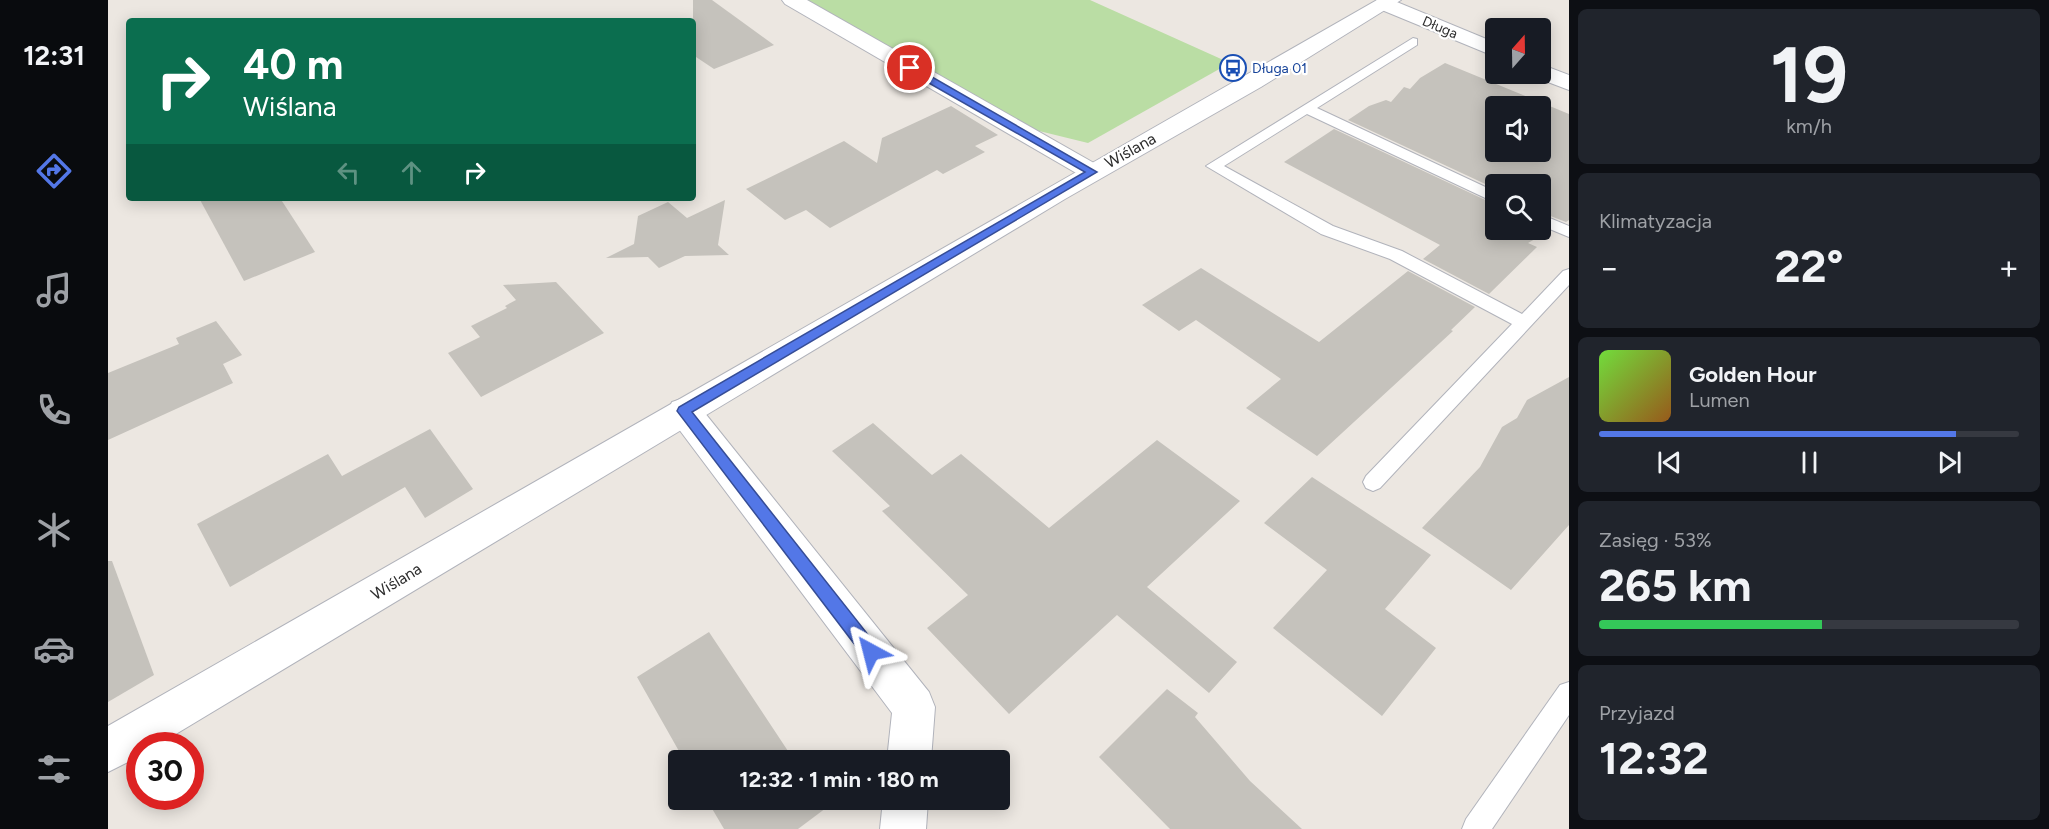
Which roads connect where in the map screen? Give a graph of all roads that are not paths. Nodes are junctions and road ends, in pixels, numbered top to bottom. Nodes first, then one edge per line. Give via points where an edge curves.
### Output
1 (792, 0) edge
2 (1388, 2) edge
3 (1413, 42) dead end
4 (1485, 46) edge
5 (1551, 75) edge
6 (1569, 83) edge
7 (1306, 108) junction
8 (1092, 172) junction
9 (1485, 193) edge
10 (1551, 224) edge
11 (1569, 232) edge
12 (1569, 275) edge
13 (1524, 323) junction
14 (684, 411) junction
15 (1373, 482) dead end
16 (1569, 694) edge
17 (108, 750) edge
18 (910, 750) edge
19 (905, 810) edge
20 (903, 829) edge
21 (1476, 829) edge

1 - 8 main road
2 - 4 main road, Długa
2 - 8 main road, Wiślana
3 - 7 lane
5 - 6 main road
7 - 9 lane
7 - 13 lane via 1213,166 1327,230 1396,255
8 - 14 main road, Wiślana
10 - 11 lane
12 - 13 lane
13 - 15 lane
14 - 17 main road, Wiślana
14 - 18 main road via 914,707
16 - 21 lane
19 - 20 main road

